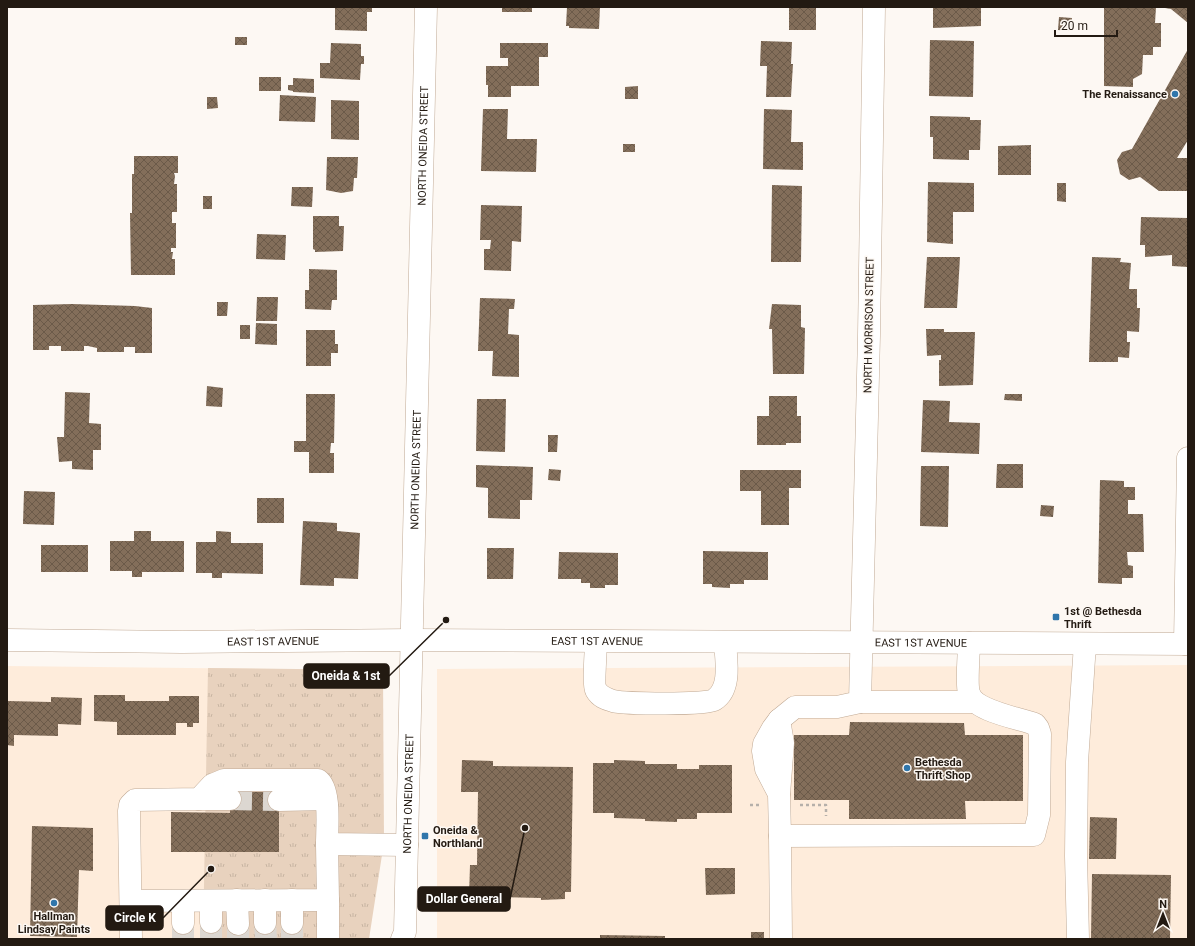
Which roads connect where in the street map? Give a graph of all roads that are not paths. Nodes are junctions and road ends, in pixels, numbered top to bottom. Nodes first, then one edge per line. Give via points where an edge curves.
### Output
1 (426, 7) edge
2 (874, 7) edge
3 (1188, 458) edge
4 (7, 640) edge
5 (412, 640) junction
6 (596, 642) junction
7 (725, 642) junction
8 (861, 642) junction
9 (969, 643) junction
10 (1085, 644) junction
11 (1186, 644) edge
12 (860, 702) junction
13 (974, 702) junction
14 (199, 799) junction
15 (230, 799) tunnel mouth
16 (279, 800) tunnel mouth
17 (326, 804) junction
18 (780, 836) junction
19 (327, 844) junction
20 (407, 845) junction
21 (237, 900) junction
22 (265, 900) junction
23 (292, 900) junction
24 (328, 900) junction
25 (182, 901) junction
26 (211, 901) junction
27 (131, 902) junction
28 (211, 922) tunnel mouth
29 (183, 923) tunnel mouth
30 (265, 923) tunnel mouth
31 (292, 923) tunnel mouth
32 (238, 924) tunnel mouth
33 (405, 936) edge
34 (131, 939) edge
35 (328, 939) edge
36 (781, 939) edge
37 (1078, 939) edge

1 - 5 street, NORTH ONEIDA STREET
2 - 8 street, NORTH MORRISON STREET
3 - 11 street
4 - 5 street, EAST 1ST AVENUE
5 - 6 street, EAST 1ST AVENUE
5 - 20 street, NORTH ONEIDA STREET
6 - 7 street, EAST 1ST AVENUE
6 - 7 street via 595,689 601,697 615,702 699,703 714,700 723,689 726,678
7 - 8 street, EAST 1ST AVENUE
8 - 9 street, EAST 1ST AVENUE
8 - 12 street, NORTH MORRISON STREET
9 - 10 street, EAST 1ST AVENUE
9 - 13 street via 968,693
10 - 11 street, EAST 1ST AVENUE
10 - 37 street via 1077,762
12 - 13 street
12 - 18 street via 837,707 795,707 779,720 767,738 763,751 766,769 779,794
13 - 18 street via 989,710 1035,724 1038,728 1039,815 1034,836
14 - 15 street
14 - 17 street via 212,785 224,780 318,780 323,784
14 - 27 street via 135,800 130,805
16 - 17 street
17 - 19 street
18 - 36 street
19 - 20 street
19 - 24 street
20 - 33 street, NORTH ONEIDA STREET
21 - 22 street
21 - 26 street
21 - 32 street
22 - 23 street
22 - 30 street
23 - 24 street
23 - 31 street
24 - 35 street
25 - 26 street
25 - 27 street
25 - 29 street
26 - 28 street
27 - 34 street

